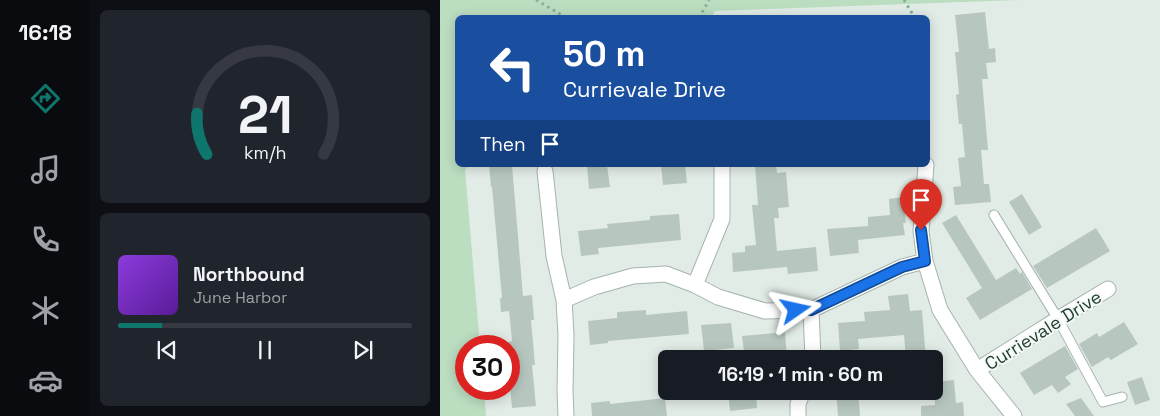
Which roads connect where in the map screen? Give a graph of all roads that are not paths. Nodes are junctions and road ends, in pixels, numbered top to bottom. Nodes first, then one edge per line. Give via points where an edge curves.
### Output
1 (723, 167) edge
2 (926, 167) edge
3 (545, 171) dead end
4 (994, 215) dead end
5 (925, 261) junction
6 (694, 285) junction
7 (1108, 289) dead end
8 (564, 300) junction
9 (811, 310) junction
10 (1058, 319) junction
11 (813, 350) edge
12 (977, 370) junction
13 (1122, 397) dead end
14 (800, 400) edge
15 (566, 416) edge
16 (798, 416) edge
17 (1014, 416) edge

1 - 6 street via 722,219
2 - 5 street, Currievale Drive via 921,230
3 - 8 street via 554,256
4 - 10 lane
5 - 9 street via 902,267
5 - 12 street, Currievale Drive via 940,310
6 - 8 street via 666,274 633,276
6 - 9 street via 718,298 765,311
7 - 10 street, Currievale Drive
8 - 15 street
9 - 11 street
10 - 12 street, Currievale Drive
10 - 13 lane via 1103,402
12 - 17 street, Currievale Drive
14 - 16 street

